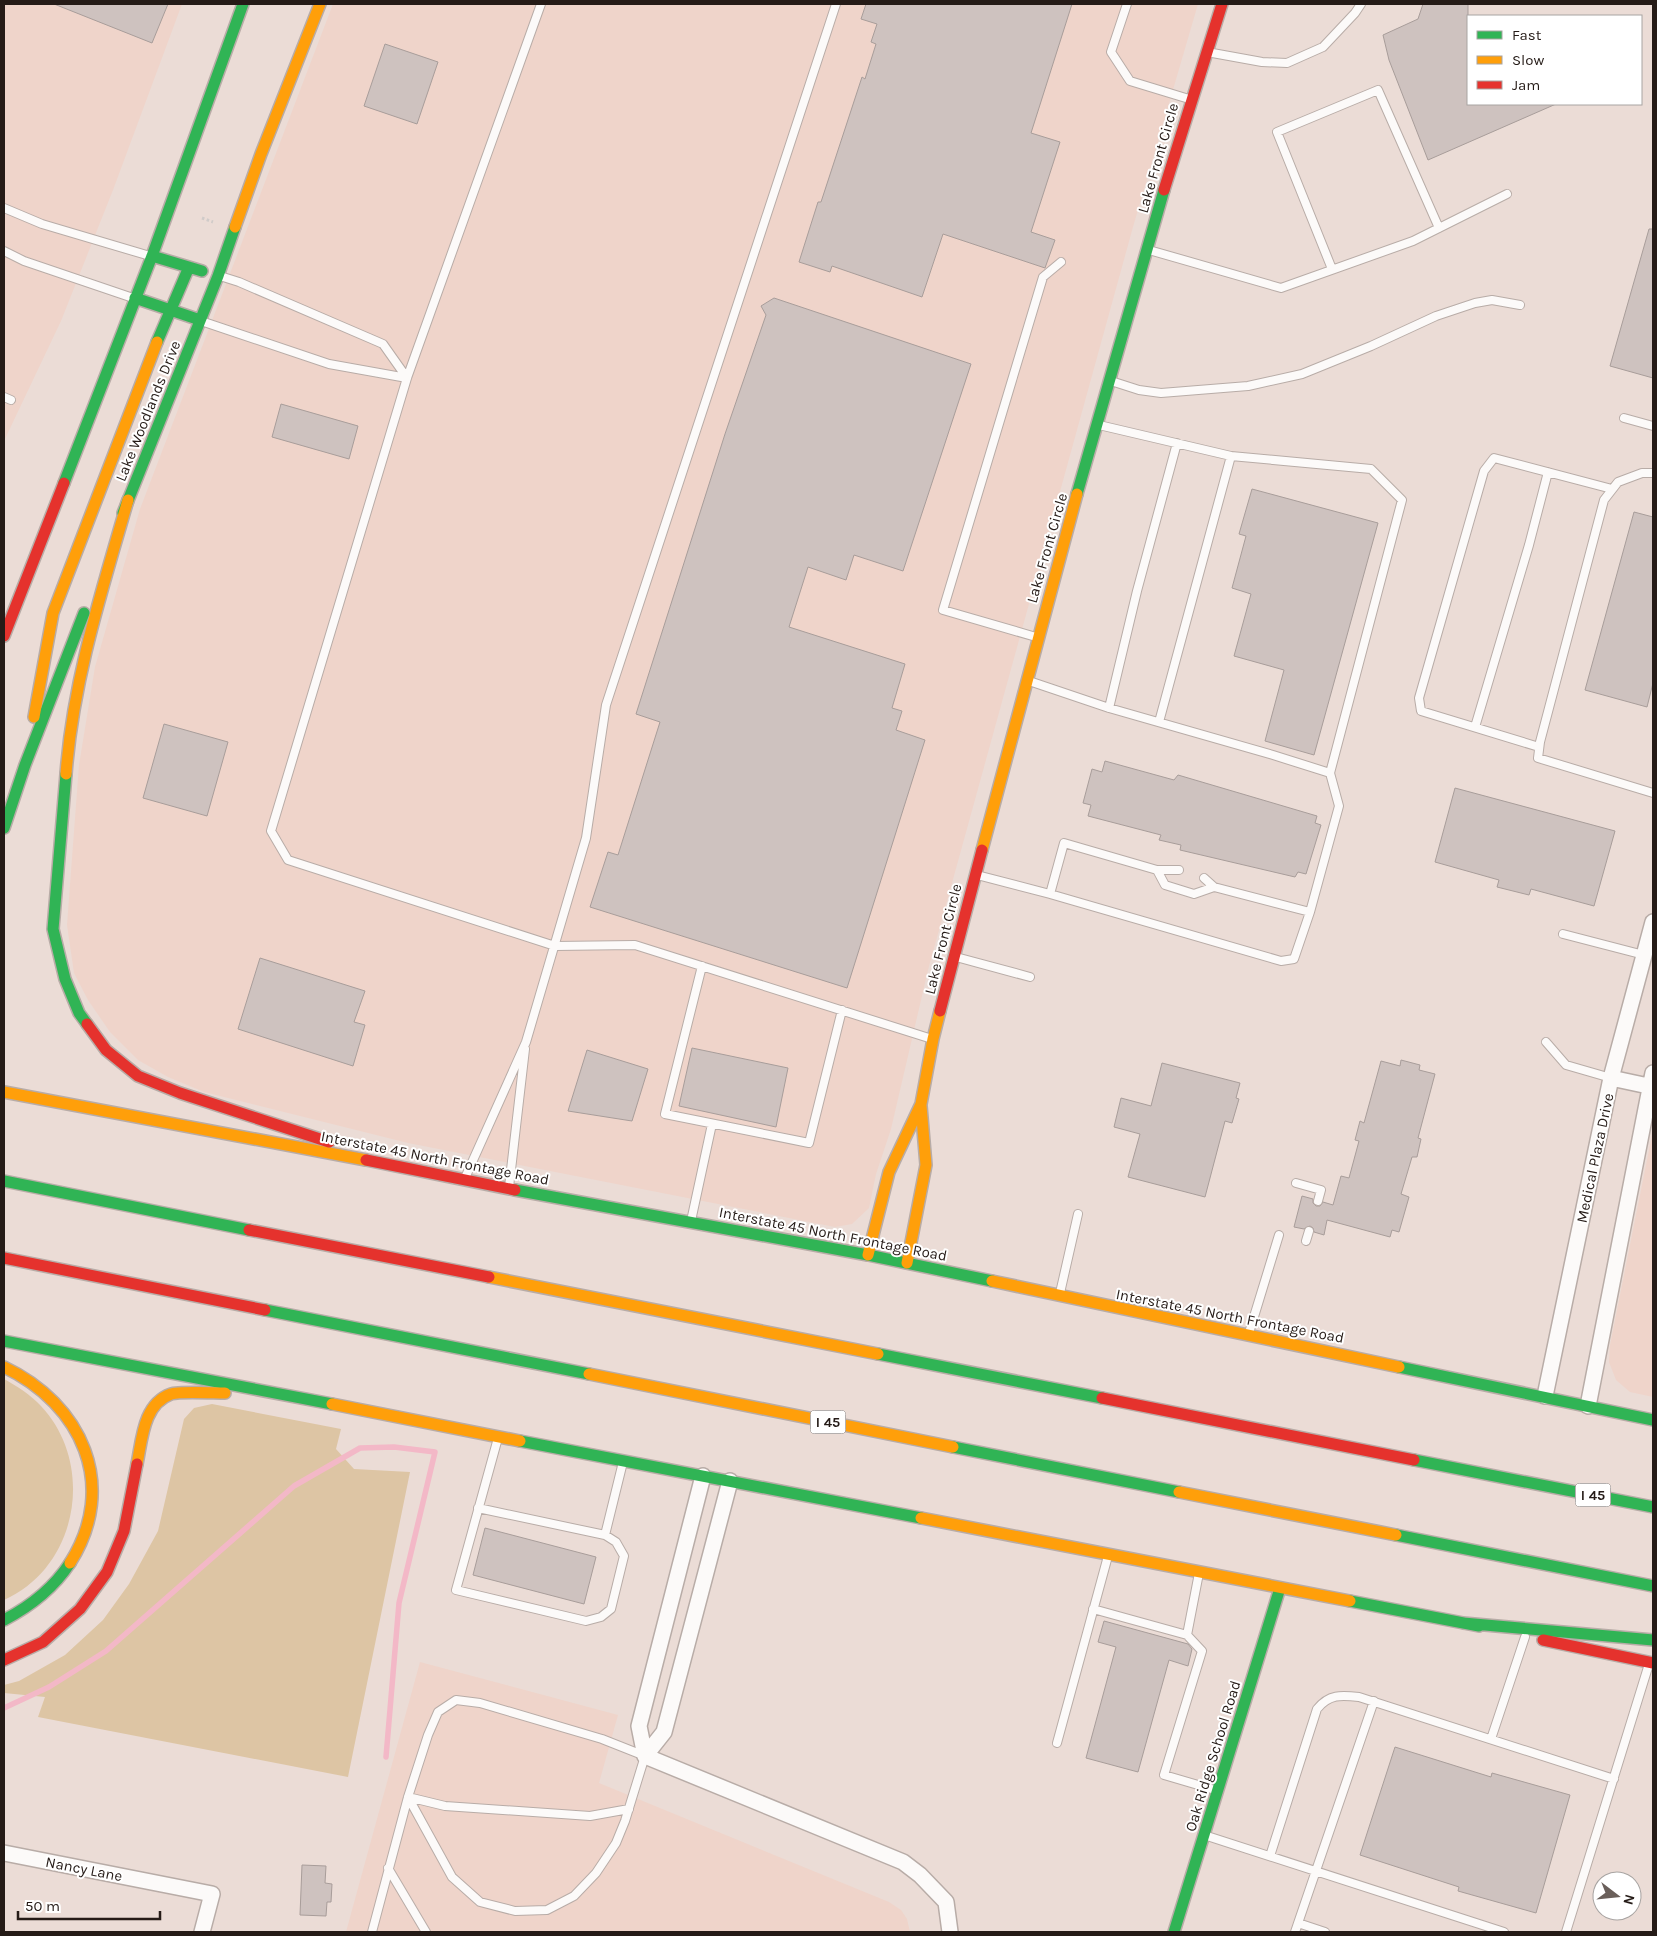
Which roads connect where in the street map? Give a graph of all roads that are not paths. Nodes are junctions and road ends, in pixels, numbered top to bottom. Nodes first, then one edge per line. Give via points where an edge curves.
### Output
1 (243, 4) edge
2 (320, 4) edge
3 (540, 4) edge
4 (836, 4) edge
5 (1127, 4) edge
6 (1222, 4) edge
7 (1361, 4) edge
8 (1206, 52) junction
9 (1191, 100) junction
10 (1507, 194) dead end
11 (4, 208) edge
12 (1439, 228) junction
13 (1147, 250) junction
14 (4, 251) edge
15 (152, 256) junction
16 (1060, 262) dead end
17 (189, 267) junction
18 (1332, 269) junction
19 (218, 276) junction
20 (135, 298) junction
21 (1520, 306) dead end
22 (170, 310) junction
23 (200, 320) junction
24 (407, 378) junction
25 (1109, 380) junction
26 (1624, 418) dead end
27 (1097, 424) junction
28 (1653, 426) edge
29 (1177, 443) junction
30 (1231, 456) junction
31 (1548, 472) junction
32 (1653, 473) edge
33 (1612, 489) junction
34 (128, 500) junction
35 (6, 626) edge
36 (4, 636) edge
37 (1038, 637) junction
38 (1027, 680) junction
39 (1109, 708) junction
40 (1159, 722) junction
41 (1475, 728) junction
42 (1539, 747) junction
43 (25, 765) junction
44 (1330, 773) junction
45 (1653, 793) edge
46 (4, 828) edge
47 (1157, 870) junction
48 (1178, 870) dead end
49 (975, 875) junction
50 (1204, 878) dead end
51 (1214, 887) junction
52 (1050, 894) junction
53 (1310, 912) junction
54 (1653, 922) edge
55 (1563, 934) dead end
56 (555, 946) junction
57 (1644, 955) junction
58 (954, 956) junction
59 (702, 966) junction
60 (1030, 977) dead end
61 (842, 1010) junction
62 (933, 1039) junction
63 (526, 1042) junction
64 (1546, 1042) dead end
65 (1611, 1078) junction
66 (1652, 1082) edge
67 (4, 1092) edge
68 (921, 1104) junction
69 (712, 1124) junction
70 (407, 1168) junction
71 (464, 1180) junction
72 (4, 1181) edge
73 (1296, 1183) dead end
74 (509, 1189) junction
75 (1318, 1201) dead end
76 (1078, 1214) dead end
77 (691, 1221) junction
78 (1309, 1231) dead end
79 (1279, 1235) dead end
80 (1306, 1241) dead end
81 (868, 1255) junction
82 (4, 1258) edge
83 (906, 1264) junction
84 (1059, 1297) junction
85 (1248, 1335) junction
86 (4, 1341) edge
87 (4, 1367) edge
88 (268, 1392) junction
89 (1545, 1396) junction
90 (1588, 1406) junction
91 (1653, 1420) edge
92 (498, 1436) junction
93 (624, 1460) junction
94 (703, 1476) junction
95 (730, 1481) junction
96 (1653, 1507) edge
97 (478, 1508) junction
98 (605, 1535) junction
99 (1108, 1555) junction
100 (1199, 1572) junction
101 (1653, 1586) edge
102 (1280, 1588) junction
103 (1093, 1609) junction
104 (4, 1620) edge
105 (1463, 1623) junction
106 (1187, 1635) junction
107 (1524, 1636) junction
108 (1653, 1640) edge
109 (4, 1660) edge
110 (1651, 1662) edge
111 (1374, 1701) junction
112 (1492, 1739) junction
113 (1057, 1743) dead end
114 (645, 1756) junction
115 (1614, 1779) junction
116 (1217, 1791) junction
117 (408, 1797) junction
118 (629, 1809) junction
119 (1204, 1835) junction
120 (4, 1853) edge
121 (1270, 1856) junction
122 (388, 1868) junction
123 (1316, 1871) junction
124 (1298, 1923) junction
125 (202, 1932) edge
126 (372, 1932) edge
127 (426, 1932) edge
128 (950, 1932) edge
129 (1174, 1932) edge
130 (1294, 1932) edge
131 (1326, 1932) edge
132 (1504, 1932) edge
133 (1566, 1932) edge

1 - 15 main road
2 - 19 main road, Lake Woodlands Drive via 261,154
3 - 24 lane
4 - 56 lane via 606,705 586,838
5 - 9 lane via 1111,52 1130,81
6 - 8 main road, Lake Front Circle
7 - 8 lane via 1323,47 1287,63
8 - 9 main road, Lake Front Circle
9 - 13 main road, Lake Front Circle
10 - 12 lane
11 - 15 lane via 42,224
12 - 18 lane via 1413,241
12 - 18 lane via 1378,90 1277,132
13 - 18 lane via 1281,288
13 - 25 main road, Lake Front Circle
14 - 20 lane via 24,261
15 - 17 main road
15 - 20 main road
16 - 37 lane via 1043,277 943,610
17 - 19 main road
17 - 22 main road
19 - 23 main road, Lake Woodlands Drive
19 - 24 lane via 383,344
20 - 22 main road
20 - 35 main road
21 - 25 lane via 1492,300 1475,304 1436,316 1302,374 1248,386 1161,393
22 - 23 main road
22 - 43 main road via 53,613
23 - 24 lane via 329,364
23 - 34 main road, Lake Woodlands Drive
24 - 56 lane via 271,831 288,860
25 - 27 main road, Lake Front Circle
26 - 28 lane
27 - 29 lane
27 - 37 main road, Lake Front Circle
29 - 30 lane
29 - 39 lane via 1136,591
30 - 40 lane
30 - 44 lane via 1371,470 1402,500
31 - 33 lane
31 - 41 lane
31 - 41 lane via 1494,458 1484,470 1481,480 1420,698 1421,711
32 - 33 lane via 1642,473 1618,482
33 - 42 lane via 1604,500
34 - 43 main road, Lake Woodlands Drive
34 - 70 main road via 94,616 69,733 63,792 53,929 65,979 79,1013 106,1050 138,1076
35 - 36 main road
37 - 38 main road, Lake Front Circle
38 - 39 lane
38 - 49 main road, Lake Front Circle
39 - 40 lane
40 - 44 lane
41 - 42 lane
42 - 45 lane via 1538,758
43 - 46 main road, Lake Woodlands Drive
44 - 53 lane via 1339,806
47 - 48 lane
47 - 51 lane via 1165,885 1194,894
47 - 52 lane via 1064,843
49 - 52 lane
49 - 58 main road, Lake Front Circle
50 - 51 lane
51 - 53 lane
52 - 53 lane via 1281,961 1294,959
54 - 57 street, Medical Plaza Drive
55 - 57 lane
56 - 59 lane via 636,945
56 - 63 lane
57 - 65 street, Medical Plaza Drive
58 - 60 lane
58 - 62 main road, Lake Front Circle
59 - 61 lane
59 - 69 lane via 665,1114
61 - 62 lane
61 - 69 lane via 809,1143
62 - 68 main road, Lake Front Circle
63 - 71 lane
63 - 74 lane
64 - 65 lane via 1566,1065
65 - 66 street
65 - 89 street, Medical Plaza Drive
66 - 90 street
67 - 70 main road, Interstate 45 North Frontage Road
68 - 81 main road, Lake Front Circle via 889,1172
68 - 83 main road, Lake Front Circle via 926,1165
69 - 77 lane
70 - 71 main road, Interstate 45 North Frontage Road
71 - 74 main road, Interstate 45 North Frontage Road
72 - 96 main road, I 45
73 - 75 lane via 1321,1190
74 - 77 main road, Interstate 45 North Frontage Road
76 - 84 lane
77 - 81 main road, Interstate 45 North Frontage Road
78 - 80 lane
79 - 85 lane
81 - 83 main road, Interstate 45 North Frontage Road
82 - 101 main road, I 45
83 - 84 main road, Interstate 45 North Frontage Road
84 - 85 main road, Interstate 45 North Frontage Road
85 - 89 main road, Interstate 45 North Frontage Road
86 - 88 main road
87 - 104 main road via 33,1382 56,1401 74,1425 93,1481 90,1513 73,1560 49,1590 20,1613
88 - 92 main road
88 - 109 main road via 171,1394 152,1406 143,1433 124,1531 107,1572 80,1609 43,1642
89 - 90 main road, Interstate 45 North Frontage Road
90 - 91 main road, Interstate 45 North Frontage Road
92 - 93 main road
92 - 97 lane
93 - 94 main road
93 - 98 lane
94 - 95 main road
94 - 114 street via 639,1726
95 - 99 main road
95 - 114 street via 664,1732
97 - 98 lane
97 - 98 lane via 456,1590 586,1621 600,1617 611,1608 624,1556 616,1542
99 - 100 main road
99 - 103 lane
100 - 102 main road
100 - 106 lane
102 - 105 main road
102 - 116 main road, Oak Ridge School Road
103 - 106 lane
103 - 113 lane
105 - 107 main road
105 - 108 main road
106 - 116 lane via 1202,1651 1164,1775
107 - 110 main road
107 - 112 lane
110 - 115 lane
111 - 112 lane
111 - 121 lane via 1342,1696 1324,1700 1317,1709
111 - 123 lane
112 - 115 lane
114 - 117 lane via 602,1738 480,1703 456,1700 438,1712
114 - 118 lane
114 - 128 street via 903,1862 946,1902
115 - 133 lane
116 - 119 main road, Oak Ridge School Road
117 - 118 lane via 445,1806 590,1816
117 - 118 lane via 452,1877 480,1902 515,1911 547,1910 574,1896 596,1873 616,1843
117 - 122 lane
119 - 121 lane
119 - 129 main road, Oak Ridge School Road
120 - 125 street, Nancy Lane via 212,1894
121 - 123 lane
122 - 126 lane
122 - 127 lane
123 - 124 lane
123 - 132 lane
124 - 130 lane
124 - 131 lane

